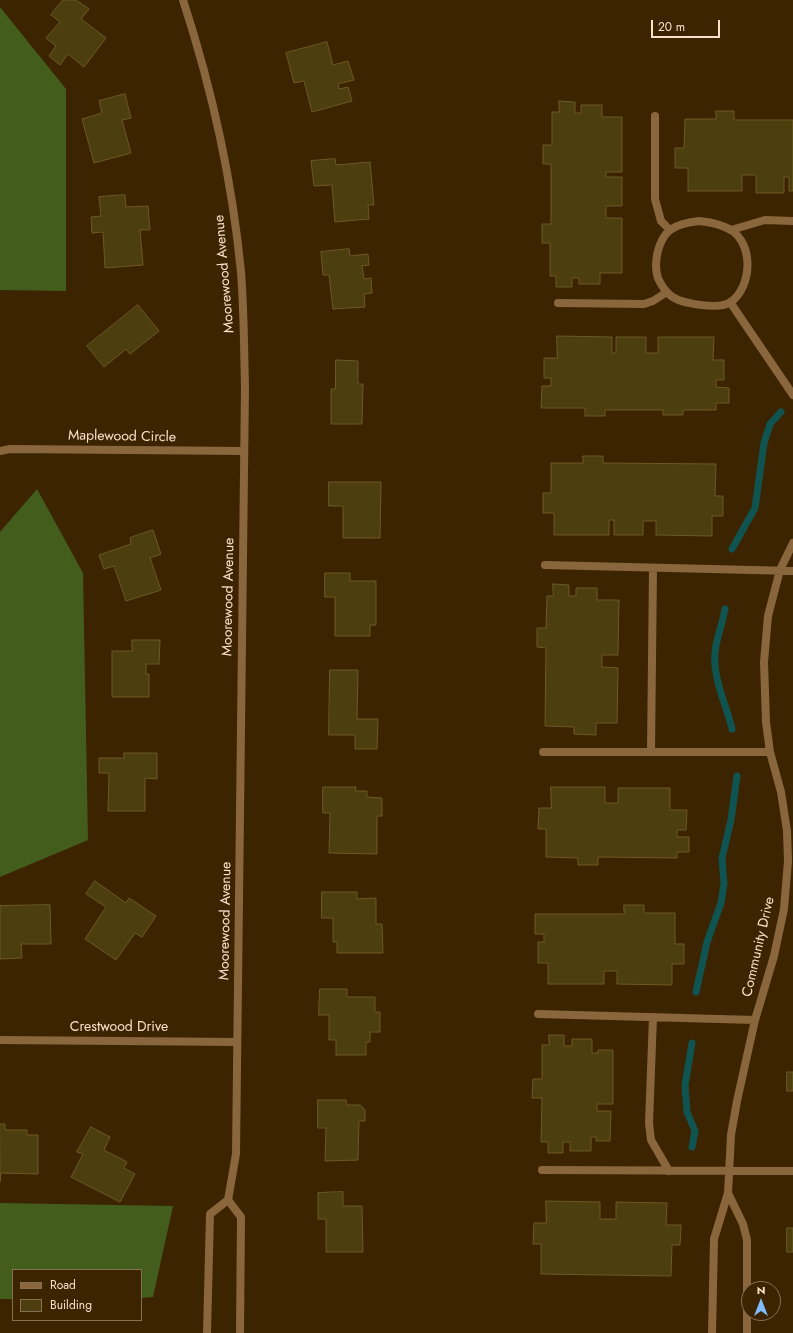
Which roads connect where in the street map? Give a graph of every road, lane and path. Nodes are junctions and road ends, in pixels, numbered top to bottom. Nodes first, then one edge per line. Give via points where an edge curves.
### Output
1 (183, 0) edge
2 (655, 116) dead end
3 (793, 221) edge
4 (670, 230) junction
5 (731, 230) junction
6 (667, 292) junction
7 (730, 302) junction
8 (558, 303) dead end
9 (793, 395) edge
10 (0, 451) edge
11 (244, 451) junction
12 (793, 543) edge
13 (545, 565) dead end
14 (654, 568) junction
15 (780, 570) junction
16 (793, 571) edge
17 (543, 752) dead end
18 (651, 752) junction
19 (770, 752) junction
20 (790, 832) edge
21 (538, 1014) dead end
22 (653, 1017) junction
23 (755, 1020) junction
24 (0, 1040) edge
25 (237, 1042) junction
26 (542, 1170) dead end
27 (669, 1171) junction
28 (728, 1171) junction
29 (793, 1171) edge
30 (728, 1193) junction
31 (228, 1200) junction
32 (207, 1333) edge
33 (240, 1333) edge
34 (712, 1333) edge
35 (747, 1333) edge

1 - 11 street, Moorewood Avenue via 214,109 235,228 243,321
2 - 4 street via 655,199 661,221
3 - 5 street via 765,220
4 - 5 street via 684,223 699,221
4 - 6 street via 660,243 657,259 657,274
5 - 7 street via 743,242 748,268 739,293
6 - 7 street via 680,301 695,304
6 - 8 street via 644,304
7 - 9 street
10 - 11 street, Maplewood Circle
11 - 25 street, Moorewood Avenue
12 - 15 street, Community Drive
13 - 14 street
14 - 15 street
14 - 18 street
15 - 16 street
15 - 19 street, Community Drive via 768,616 764,662
17 - 18 street
18 - 19 street
19 - 20 street, Community Drive
20 - 23 street, Community Drive via 784,909 774,956
21 - 22 street
22 - 23 street
22 - 27 street via 649,1123 651,1140
23 - 28 street, Community Drive via 737,1101
24 - 25 street, Crestwood Drive
25 - 31 street, Moorewood Avenue via 236,1154
26 - 27 street
27 - 28 street
28 - 29 street
28 - 30 street, Community Drive
30 - 34 street, Community Drive via 714,1239
30 - 35 street, Community Drive via 743,1224 747,1240
31 - 32 street via 210,1214
31 - 33 street via 241,1217

